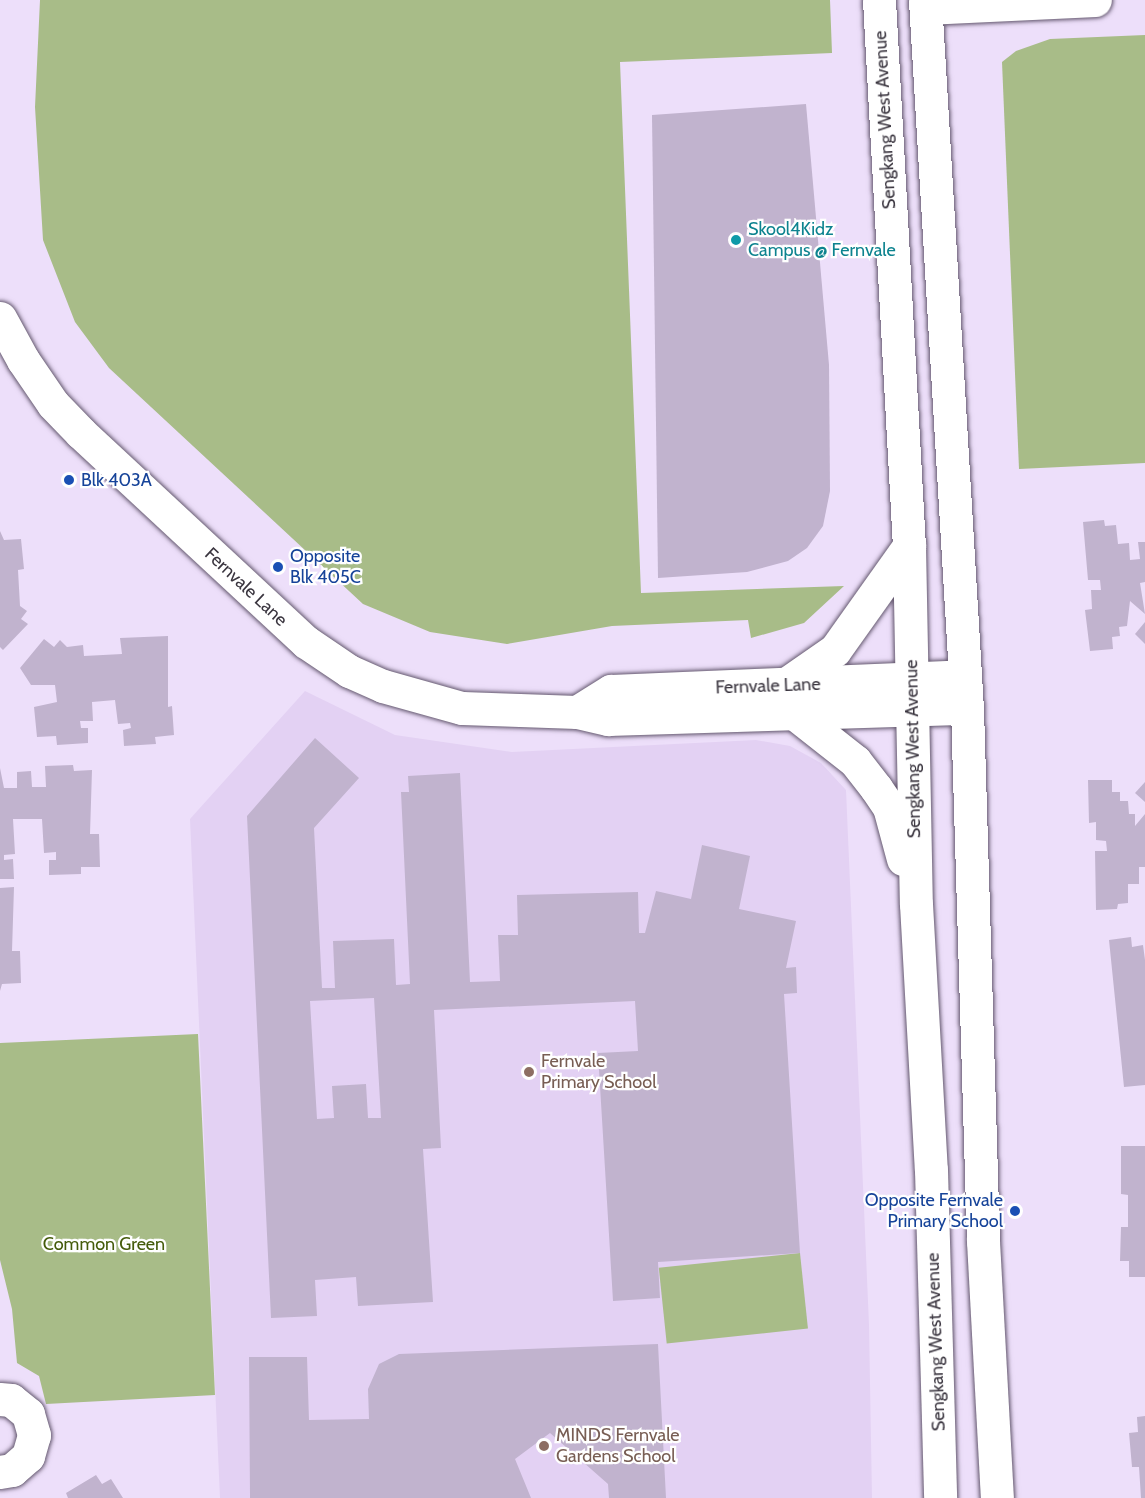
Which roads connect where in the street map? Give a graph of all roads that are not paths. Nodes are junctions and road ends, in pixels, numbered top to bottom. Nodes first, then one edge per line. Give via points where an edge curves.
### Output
1 (879, 0) edge
2 (1095, 0) edge
3 (925, 4) edge
4 (0, 318) edge
5 (909, 546) junction
6 (966, 692) junction
7 (912, 694) junction
8 (788, 700) junction
9 (916, 904) junction
10 (0, 1399) edge
11 (0, 1472) edge
12 (998, 1489) edge
13 (940, 1498) edge

1 - 5 main road, Sengkang West Avenue
2 - 3 main road
3 - 6 main road
4 - 8 main road, Fernvale Lane via 29,369 81,433 306,642 349,671 429,700 515,713 577,712 608,719
5 - 7 main road, Sengkang West Avenue
5 - 8 main road via 835,650
6 - 7 main road, Fernvale Lane
6 - 12 main road via 982,1241
7 - 8 main road, Fernvale Lane
7 - 9 main road, Sengkang West Avenue
8 - 9 main road via 855,761 889,807
9 - 13 main road, Sengkang West Avenue via 931,1170
10 - 11 main road via 12,1400 28,1414 34,1435 28,1456 12,1470

